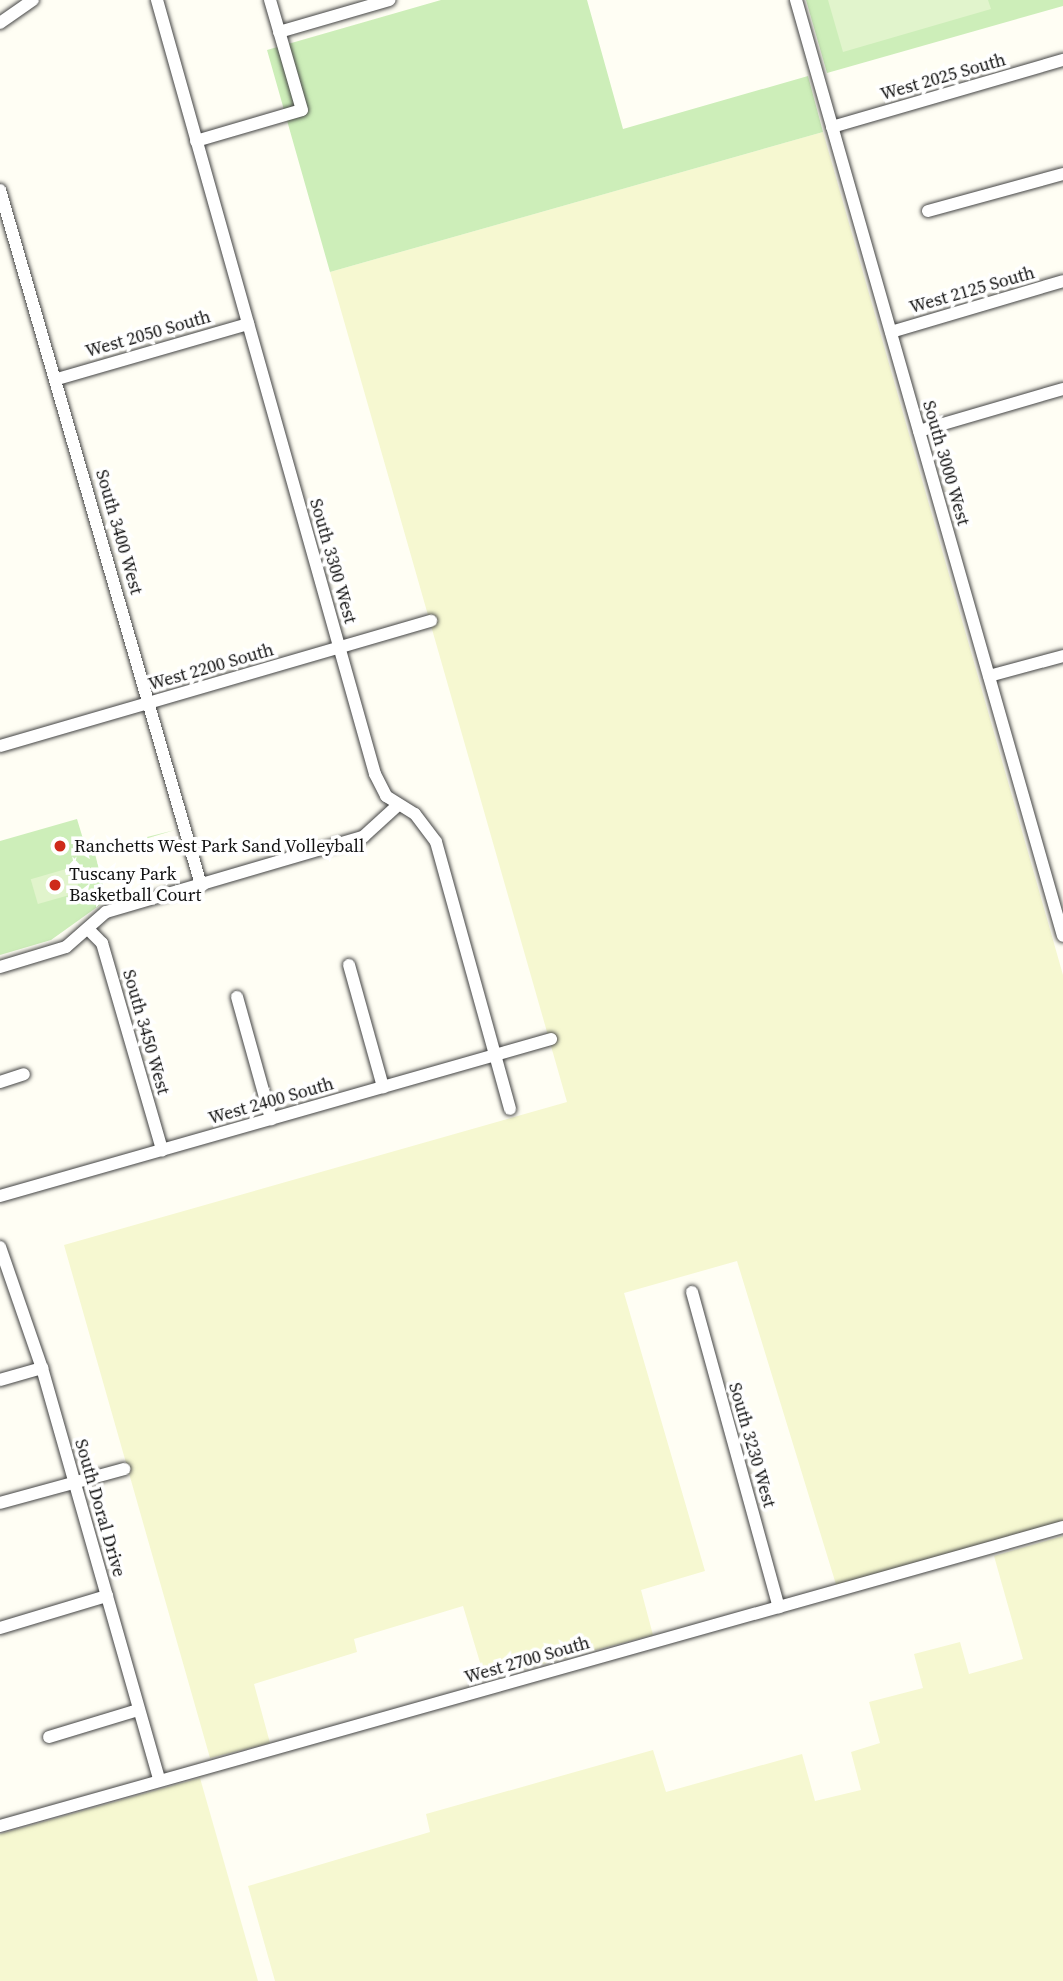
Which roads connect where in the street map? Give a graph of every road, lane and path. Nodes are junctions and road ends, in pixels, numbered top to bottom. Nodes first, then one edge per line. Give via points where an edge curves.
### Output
1 (157, 0) edge
2 (270, 0) edge
3 (390, 0) edge
4 (796, 0) edge
5 (24, 2) edge
6 (0, 23) edge
7 (279, 32) junction
8 (1063, 60) edge
9 (832, 127) junction
10 (196, 141) junction
11 (1063, 174) edge
12 (0, 190) edge
13 (928, 211) dead end
14 (1063, 281) edge
15 (248, 324) junction
16 (891, 332) junction
17 (57, 379) junction
18 (1063, 389) edge
19 (919, 431) junction
20 (431, 621) dead end
21 (339, 648) junction
22 (1063, 656) edge
23 (989, 676) junction
24 (149, 703) junction
25 (0, 746) edge
26 (398, 804) junction
27 (201, 884) junction
28 (88, 929) junction
29 (1063, 936) edge
30 (349, 965) dead end
31 (0, 967) edge
32 (237, 997) dead end
33 (551, 1039) dead end
34 (495, 1055) junction
35 (24, 1074) dead end
36 (0, 1082) edge
37 (383, 1087) junction
38 (510, 1109) dead end
39 (271, 1119) junction
40 (162, 1150) junction
41 (0, 1196) edge
42 (0, 1247) edge
43 (692, 1292) dead end
44 (41, 1368) junction
45 (0, 1380) edge
46 (124, 1469) dead end
47 (75, 1482) junction
48 (0, 1503) edge
49 (1063, 1527) edge
50 (107, 1596) junction
51 (779, 1607) junction
52 (0, 1628) edge
53 (138, 1710) junction
54 (49, 1737) dead end
55 (159, 1780) junction
56 (0, 1826) edge

1 - 10 street, South 3300 West
2 - 7 street
3 - 7 street
4 - 9 street, South 3000 West
5 - 6 street
7 - 10 street via 302,110
8 - 9 street, West 2025 South
9 - 16 street, South 3000 West
10 - 15 street, South 3300 West
11 - 13 street
12 - 17 street, South 3400 West
14 - 16 street, West 2125 South
15 - 17 street, West 2050 South
15 - 21 street, South 3300 West
16 - 19 street, South 3000 West
17 - 24 street, South 3400 West
18 - 19 street
19 - 23 street, South 3000 West
20 - 21 street, West 2200 South
21 - 24 street, West 2200 South
21 - 26 street, South 3300 West via 374,774
22 - 23 street
23 - 29 street, South 3000 West
24 - 25 street, West 2200 South
24 - 27 street, South 3400 West
26 - 27 street via 363,837
26 - 34 street, South 3300 West via 427,826 436,842
27 - 28 street via 106,912
28 - 31 street via 66,947
28 - 40 street, South 3450 West via 102,943
30 - 37 street
32 - 39 street
33 - 34 street, West 2400 South
34 - 37 street, West 2400 South
34 - 38 street, South 3300 West
35 - 36 street
37 - 39 street, West 2400 South
39 - 40 street, West 2400 South
40 - 41 street, West 2400 South
42 - 44 street, South Doral Drive
43 - 51 street, South 3230 West
44 - 45 street
44 - 47 street, South Doral Drive
46 - 47 street
47 - 48 street
47 - 50 street, South Doral Drive
49 - 51 street, West 2700 South
50 - 52 street
50 - 53 street, South Doral Drive
51 - 55 street, West 2700 South
53 - 54 street
53 - 55 street, South Doral Drive
55 - 56 street, West 2700 South

